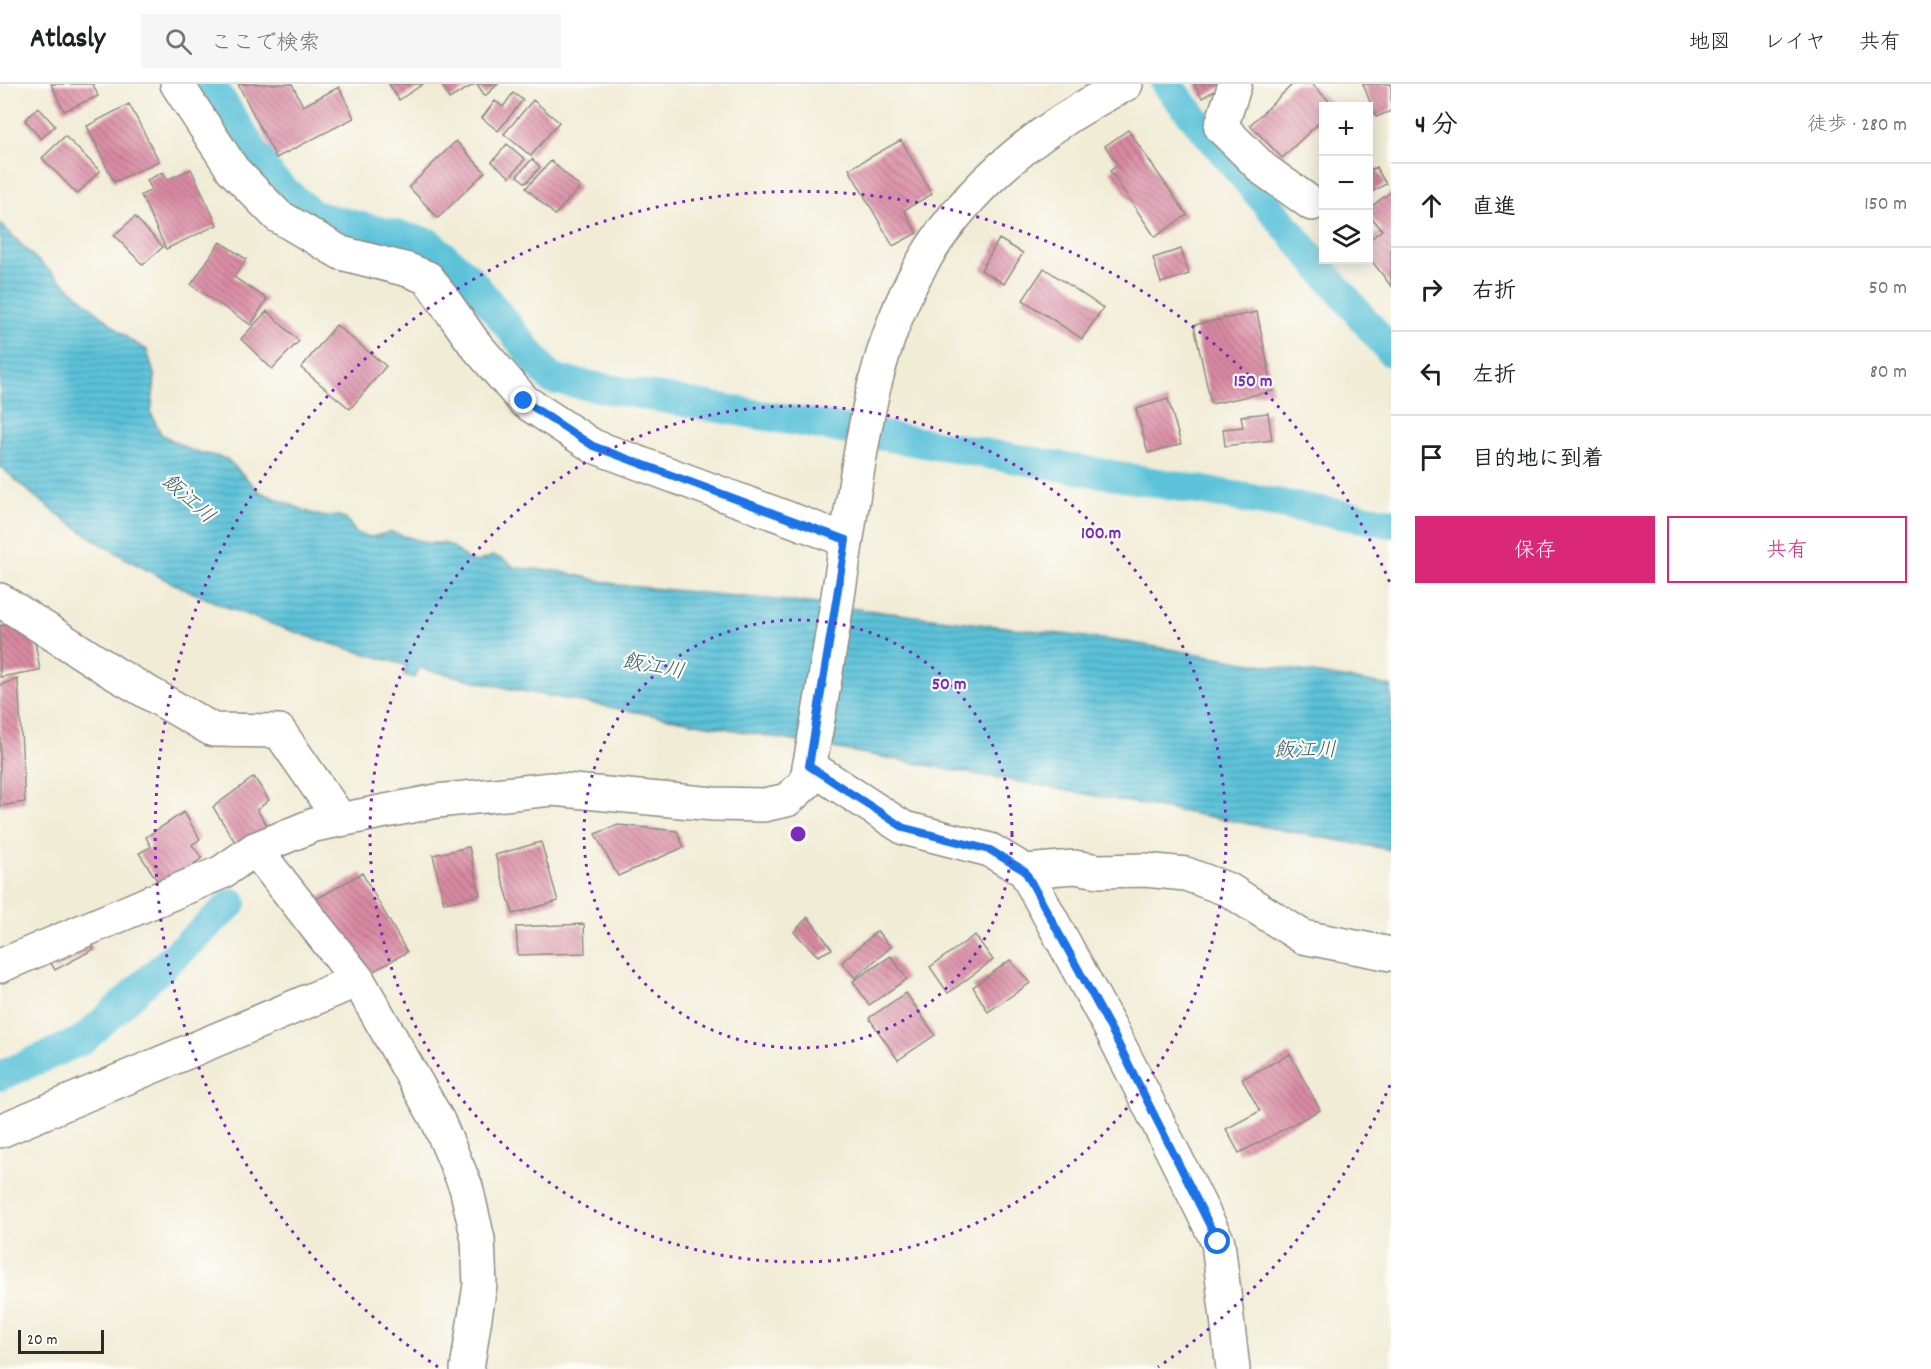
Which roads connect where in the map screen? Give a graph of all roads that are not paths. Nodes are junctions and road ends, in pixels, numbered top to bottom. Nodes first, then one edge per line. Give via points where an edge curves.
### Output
1 (177, 84) edge
2 (1126, 84) edge
3 (1235, 84) edge
4 (1088, 93) edge
5 (1312, 204) dead end
6 (845, 550) junction
7 (0, 600) edge
8 (809, 766) junction
9 (340, 819) junction
10 (255, 849) junction
11 (1025, 871) junction
12 (1391, 954) edge
13 (0, 966) edge
14 (358, 980) junction
15 (0, 1131) edge
16 (467, 1369) edge
17 (1233, 1369) edge

1 - 6 street via 233,170 278,216 341,253 428,278 474,343 524,401 593,446
2 - 4 street
3 - 5 street via 1221,127 1263,169
4 - 6 street via 994,173 957,214 921,265 901,307 868,402
6 - 8 street
7 - 9 street via 213,730 279,731
8 - 9 street via 806,783 787,800 765,805 552,789 437,801
8 - 11 street via 904,828 990,850
9 - 10 street
10 - 13 street via 222,872
10 - 14 street
11 - 12 street via 1074,867 1186,874 1229,890 1303,937
11 - 17 street via 1113,1033 1218,1242
14 - 15 street
14 - 16 street via 438,1120 466,1187 478,1239 480,1285

